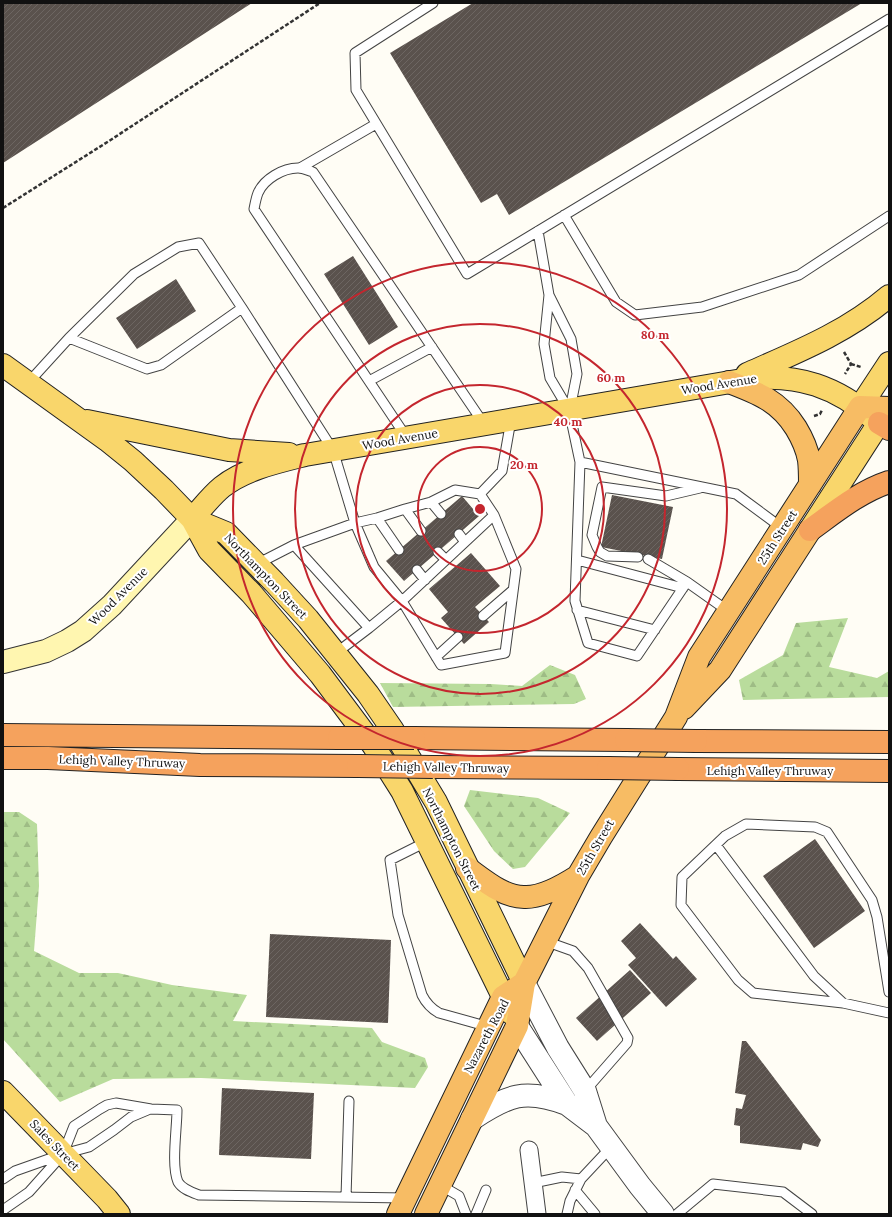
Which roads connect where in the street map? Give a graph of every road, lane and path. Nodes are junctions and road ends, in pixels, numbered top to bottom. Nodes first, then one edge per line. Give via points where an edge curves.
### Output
1 (320, 3) edge
2 (433, 3) edge
3 (889, 19) edge
4 (376, 124) junction
5 (300, 168) junction
6 (3, 208) edge
7 (564, 215) junction
8 (889, 216) edge
9 (538, 231) junction
10 (549, 295) junction
11 (889, 296) edge
12 (242, 308) junction
13 (69, 338) junction
14 (840, 346) dead end
15 (432, 347) junction
16 (889, 363) edge
17 (851, 364) junction
18 (3, 365) edge
19 (862, 367) dead end
20 (845, 374) dead end
21 (369, 381) junction
22 (729, 382) junction
23 (28, 383) junction
24 (860, 407) junction
25 (823, 408) dead end
26 (570, 410) junction
27 (820, 414) junction
28 (887, 415) edge
29 (824, 416) dead end
30 (512, 419) junction
31 (808, 419) dead end
32 (80, 420) junction
33 (484, 424) junction
34 (406, 438) junction
35 (333, 450) junction
36 (305, 455) junction
37 (580, 462) junction
38 (889, 482) edge
39 (810, 485) junction
40 (703, 487) junction
41 (480, 494) junction
42 (431, 502) junction
43 (405, 509) junction
44 (441, 514) dead end
45 (494, 515) junction
46 (377, 518) junction
47 (192, 519) junction
48 (355, 523) junction
49 (782, 528) junction
50 (810, 530) junction
51 (421, 531) dead end
52 (459, 534) dead end
53 (465, 542) junction
54 (294, 545) junction
55 (399, 550) dead end
56 (438, 552) dead end
57 (638, 557) dead end
58 (648, 559) dead end
59 (446, 560) junction
60 (577, 560) junction
61 (257, 564) junction
62 (417, 570) dead end
63 (425, 580) junction
64 (685, 585) junction
65 (513, 590) junction
66 (402, 601) junction
67 (577, 610) junction
68 (728, 611) junction
69 (483, 616) dead end
70 (369, 628) junction
71 (655, 630) junction
72 (458, 637) dead end
73 (336, 653) junction
74 (436, 657) junction
75 (3, 662) edge
76 (676, 717) junction
77 (3, 735) edge
78 (889, 742) edge
79 (3, 758) edge
80 (48, 758) junction
81 (889, 771) edge
82 (3, 773) edge
83 (426, 842) junction
84 (716, 845) junction
85 (467, 868) junction
86 (578, 876) junction
87 (544, 941) junction
88 (524, 983) junction
89 (889, 992) edge
90 (503, 997) junction
91 (842, 1003) junction
92 (889, 1013) edge
93 (517, 1026) junction
94 (489, 1027) junction
95 (3, 1092) edge
96 (586, 1092) junction
97 (349, 1102) dead end
98 (567, 1104) junction
99 (151, 1109) junction
100 (472, 1120) junction
101 (596, 1126) junction
102 (611, 1147) junction
103 (529, 1150) dead end
104 (63, 1154) junction
105 (3, 1179) edge
106 (581, 1179) junction
107 (533, 1183) junction
108 (440, 1185) junction
109 (486, 1190) dead end
110 (575, 1190) junction
111 (346, 1197) junction
112 (402, 1206) edge
113 (113, 1207) edge
114 (3, 1210) edge
115 (129, 1214) edge
116 (426, 1214) edge
117 (466, 1214) edge
118 (476, 1214) edge
119 (537, 1214) edge
120 (567, 1214) edge
121 (595, 1214) edge
122 (663, 1214) edge
123 (677, 1214) edge
124 (812, 1214) edge

1 - 6 path via 109,142
2 - 4 lane via 355,53 356,90
3 - 7 lane
4 - 5 lane
4 - 9 lane via 467,274
5 - 15 lane via 313,172
5 - 21 lane via 287,170 265,183 258,193 254,209
7 - 8 lane via 616,302 635,315 702,307 798,275
7 - 9 lane
9 - 10 lane
10 - 26 lane via 544,344 550,378
10 - 26 lane via 572,339 577,374
11 - 22 main road via 835,334
12 - 13 lane via 161,365 147,369
12 - 13 lane via 199,243 178,247 134,274
12 - 35 lane
13 - 23 lane
14 - 17 path
15 - 21 lane
15 - 33 lane
16 - 24 main road, 25th Street
17 - 19 path
17 - 20 path
18 - 23 main road, Northampton Street
21 - 34 lane
22 - 24 main road, Wood Avenue via 762,377 794,379 834,392
22 - 26 main road, Wood Avenue
22 - 39 highway via 768,398 789,416 805,446
23 - 32 main road, Northampton Street
24 - 28 highway, Wood Avenue
24 - 39 highway, 25th Street
25 - 27 path
26 - 30 main road, Wood Avenue
26 - 37 lane
27 - 29 path
27 - 31 path
28 - 50 main road, 25th Street
30 - 33 main road, Wood Avenue
30 - 41 lane via 502,471
32 - 36 main road via 230,450
32 - 47 main road, Northampton Street via 133,461
33 - 34 main road, Wood Avenue
34 - 35 main road, Wood Avenue
35 - 36 main road, Wood Avenue
35 - 48 lane
36 - 47 main road, Wood Avenue via 230,481 212,496
37 - 40 lane
37 - 60 lane
38 - 50 highway via 851,500
39 - 49 highway, 25th Street
40 - 49 lane via 736,494
40 - 57 lane via 666,496 602,487 592,535 596,547 607,556
41 - 42 lane via 455,490
41 - 45 lane
42 - 43 lane
42 - 44 lane
43 - 46 lane
43 - 51 lane
45 - 53 lane
45 - 65 lane via 516,569
46 - 48 lane
46 - 55 lane
47 - 61 main road, Northampton Street via 226,533
47 - 75 main road, Wood Avenue via 112,605 83,631 46,651
47 - 83 main road, Northampton Street via 209,550 272,616 348,709 402,792
48 - 54 lane
48 - 66 lane via 374,567
49 - 68 highway, 25th Street
50 - 76 highway, 25th Street via 720,670
52 - 53 lane
53 - 59 lane
54 - 61 lane
54 - 70 lane
56 - 59 lane
58 - 64 lane
59 - 63 lane
60 - 64 lane
60 - 67 lane
61 - 73 main road, Northampton Street
62 - 63 lane
63 - 66 lane
64 - 68 lane
64 - 71 lane
65 - 69 lane
65 - 74 lane via 505,653 441,665
66 - 70 lane
66 - 74 lane
67 - 71 lane
67 - 71 lane via 588,643 637,656
68 - 76 highway, 25th Street via 699,657
70 - 73 lane
72 - 74 lane
73 - 85 main road, Northampton Street via 368,694 436,802
76 - 86 highway, 25th Street
77 - 78 highway, Lehigh Valley Thruway, bridge
79 - 80 highway, Lehigh Valley Thruway
80 - 81 highway, Lehigh Valley Thruway, bridge via 200,765
80 - 82 highway
83 - 90 main road, Northampton Street
83 - 94 lane via 390,860 398,915 422,995 426,1003 439,1013
84 - 89 lane via 725,836 746,824 815,826 827,832 872,900
84 - 91 lane via 814,976
84 - 91 lane via 682,878 681,905 738,980 753,993
85 - 86 highway via 492,886 524,897 550,891
85 - 88 main road, Northampton Street
86 - 87 highway, 25th Street
87 - 88 highway, 25th Street
87 - 96 lane via 573,951 588,968 628,1038 627,1043
88 - 90 highway, Nazareth Road
88 - 93 highway, Nazareth Road
88 - 96 street, Northampton Street via 558,1048
90 - 93 main road, Northampton Street
90 - 94 highway, Nazareth Road
91 - 92 lane
93 - 98 street, Northampton Street
93 - 100 highway, Nazareth Road
94 - 112 highway, Nazareth Road
95 - 104 main road, Sales Street
96 - 101 street, Northampton Street
97 - 111 lane
98 - 100 street via 550,1097 523,1095 497,1103
98 - 101 street, Northampton Street
99 - 104 lane via 131,1116 88,1147
99 - 104 lane via 116,1103 107,1105 74,1126
99 - 111 lane via 178,1110 174,1167 179,1182 188,1191 199,1195
100 - 108 highway, Nazareth Road
101 - 102 street, Northampton Street
102 - 106 lane
102 - 122 street, Northampton Street
103 - 107 street
104 - 105 lane via 15,1171
104 - 113 main road, Sales Street
104 - 114 lane via 29,1192
106 - 107 lane via 562,1177
106 - 110 lane
107 - 119 street
108 - 116 highway, Nazareth Road
108 - 117 lane via 459,1196
109 - 118 lane
110 - 120 lane
110 - 121 lane
111 - 112 lane
113 - 115 main road, Sales Street
123 - 124 lane via 714,1184 783,1192

